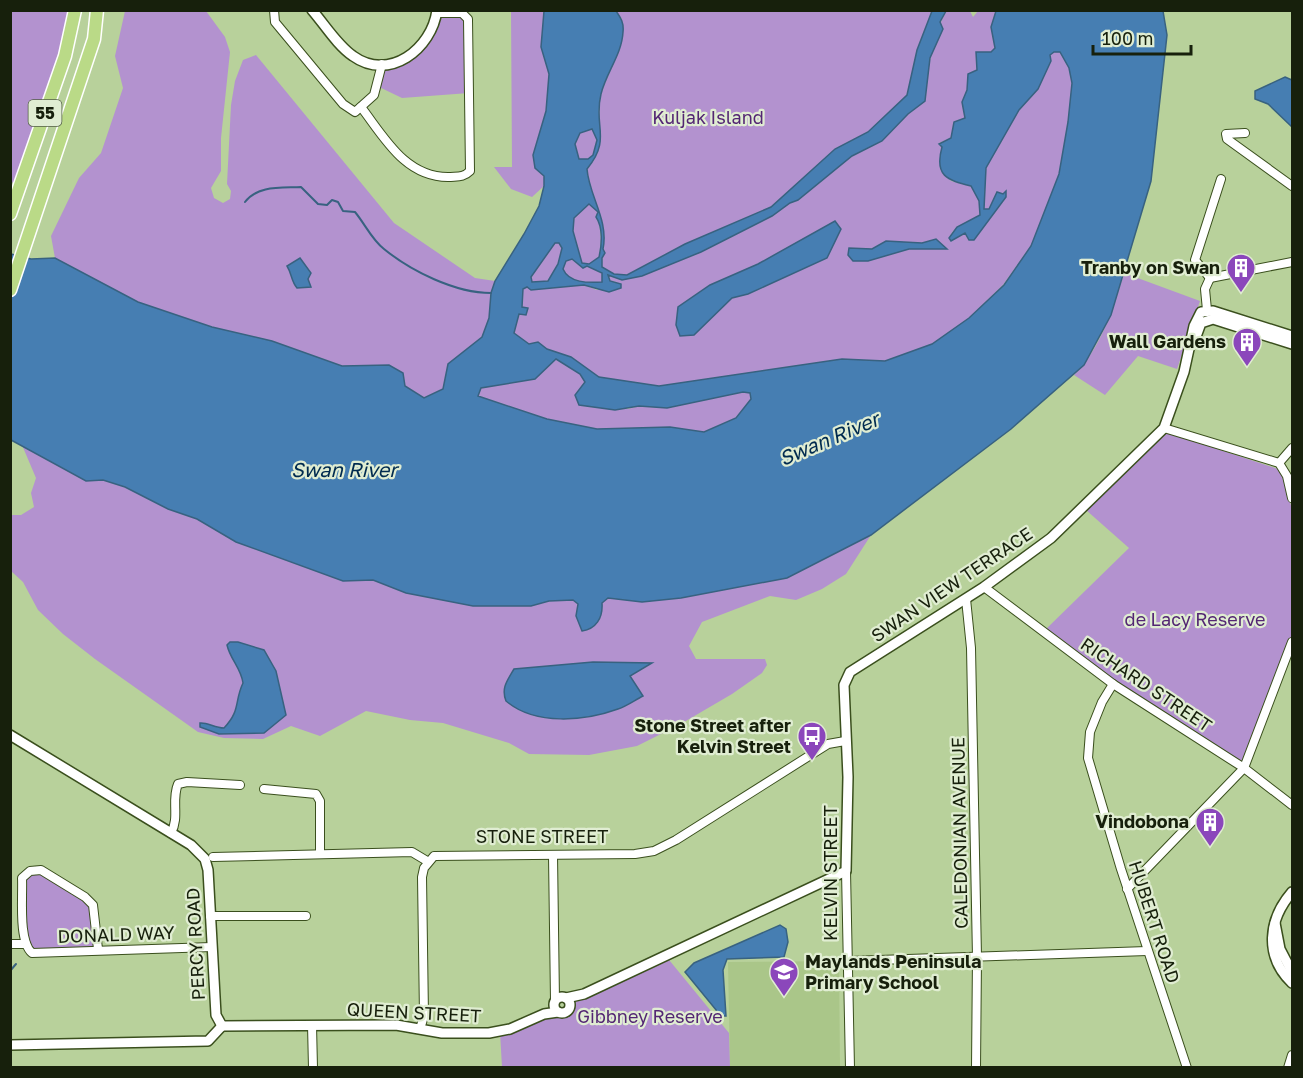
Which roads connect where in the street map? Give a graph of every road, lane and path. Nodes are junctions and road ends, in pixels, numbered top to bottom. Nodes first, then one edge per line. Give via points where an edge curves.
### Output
1 (75, 10) edge
2 (97, 10) edge
3 (274, 10) edge
4 (312, 10) edge
5 (437, 12) edge
6 (382, 64) junction
7 (361, 107) junction
8 (1245, 133) dead end
9 (1221, 179) dead end
10 (1293, 186) edge
11 (10, 213) edge
12 (1293, 262) edge
13 (1210, 278) junction
14 (10, 290) edge
15 (1204, 314) junction
16 (1243, 325) junction
17 (1293, 336) edge
18 (1293, 344) edge
19 (1164, 428) junction
20 (1293, 448) edge
21 (1280, 463) junction
22 (1293, 498) edge
23 (984, 587) junction
24 (966, 599) junction
25 (1293, 642) edge
26 (847, 678) joint
27 (1113, 684) junction
28 (10, 735) edge
29 (845, 741) junction
30 (1244, 768) junction
31 (240, 785) dead end
32 (264, 789) dead end
33 (1293, 805) edge
34 (171, 833) junction
35 (320, 854) junction
36 (553, 855) junction
37 (209, 858) junction
38 (427, 861) junction
39 (846, 871) junction
40 (1127, 889) junction
41 (1293, 892) edge
42 (210, 916) junction
43 (306, 916) dead end
44 (10, 944) edge
45 (26, 944) junction
46 (212, 947) junction
47 (98, 950) junction
48 (1147, 951) junction
49 (977, 957) junction
50 (849, 961) junction
51 (1291, 977) edge
52 (561, 1003) junction
53 (221, 1024) junction
54 (312, 1025) junction
55 (420, 1029) junction
56 (10, 1045) edge
57 (1293, 1055) edge
58 (313, 1068) edge
59 (850, 1068) edge
60 (976, 1068) edge
61 (1187, 1068) edge
62 (1288, 1068) edge

1 - 11 main road, 55 via 65,56
2 - 14 main road, 55 via 94,39
3 - 7 street via 275,22 342,104 355,112
4 - 6 street via 352,55 373,65
5 - 6 street via 435,25 411,57
5 - 7 street via 462,13 468,19 470,171 462,176 435,177 417,171 401,158
6 - 7 street via 374,95
8 - 10 street via 1230,132 1227,139
9 - 13 street via 1195,260
12 - 13 street
13 - 15 street via 1205,289
15 - 16 street
15 - 19 street, SWAN VIEW TERRACE via 1194,326 1171,415
16 - 17 street
16 - 18 street
19 - 21 street
19 - 23 street, SWAN VIEW TERRACE via 1051,538
20 - 21 street
21 - 22 street
23 - 24 street, SWAN VIEW TERRACE
23 - 27 street, RICHARD STREET
24 - 26 street, SWAN VIEW TERRACE via 854,669
24 - 49 street, CALEDONIAN AVENUE via 971,648
25 - 30 street
26 - 29 street, KELVIN STREET
27 - 30 street, RICHARD STREET
27 - 40 street, HUBERT ROAD via 1090,732 1088,758
28 - 34 street
29 - 36 street, STONE STREET via 828,744 654,851
29 - 39 street, KELVIN STREET
30 - 33 street, RICHARD STREET
30 - 40 street
31 - 34 street via 178,784 176,822
32 - 35 street via 316,794 320,801
34 - 37 street
35 - 37 street
35 - 38 street via 412,852
36 - 38 street, STONE STREET via 444,854
36 - 52 street via 556,983
37 - 42 street, PERCY ROAD
38 - 55 street via 422,878 424,1016
39 - 50 street, KELVIN STREET
39 - 52 street, QUEEN STREET
40 - 48 street, HUBERT ROAD
41 - 51 street via 1281,906 1271,932 1272,946
42 - 43 street
42 - 46 street, PERCY ROAD
44 - 45 street
45 - 47 street, DONALD WAY via 32,953
45 - 47 street via 22,878 30,871 41,870 93,905
46 - 47 street, DONALD WAY
46 - 53 street, PERCY ROAD via 216,1015
48 - 49 street
48 - 61 street, HUBERT ROAD
49 - 50 street
49 - 60 street, CALEDONIAN AVENUE
50 - 59 street, KELVIN STREET
52 - 55 street, QUEEN STREET via 510,1029 489,1033
53 - 54 street, QUEEN STREET
53 - 56 street via 201,1041
54 - 55 street, QUEEN STREET via 396,1025
54 - 58 street
57 - 62 street

